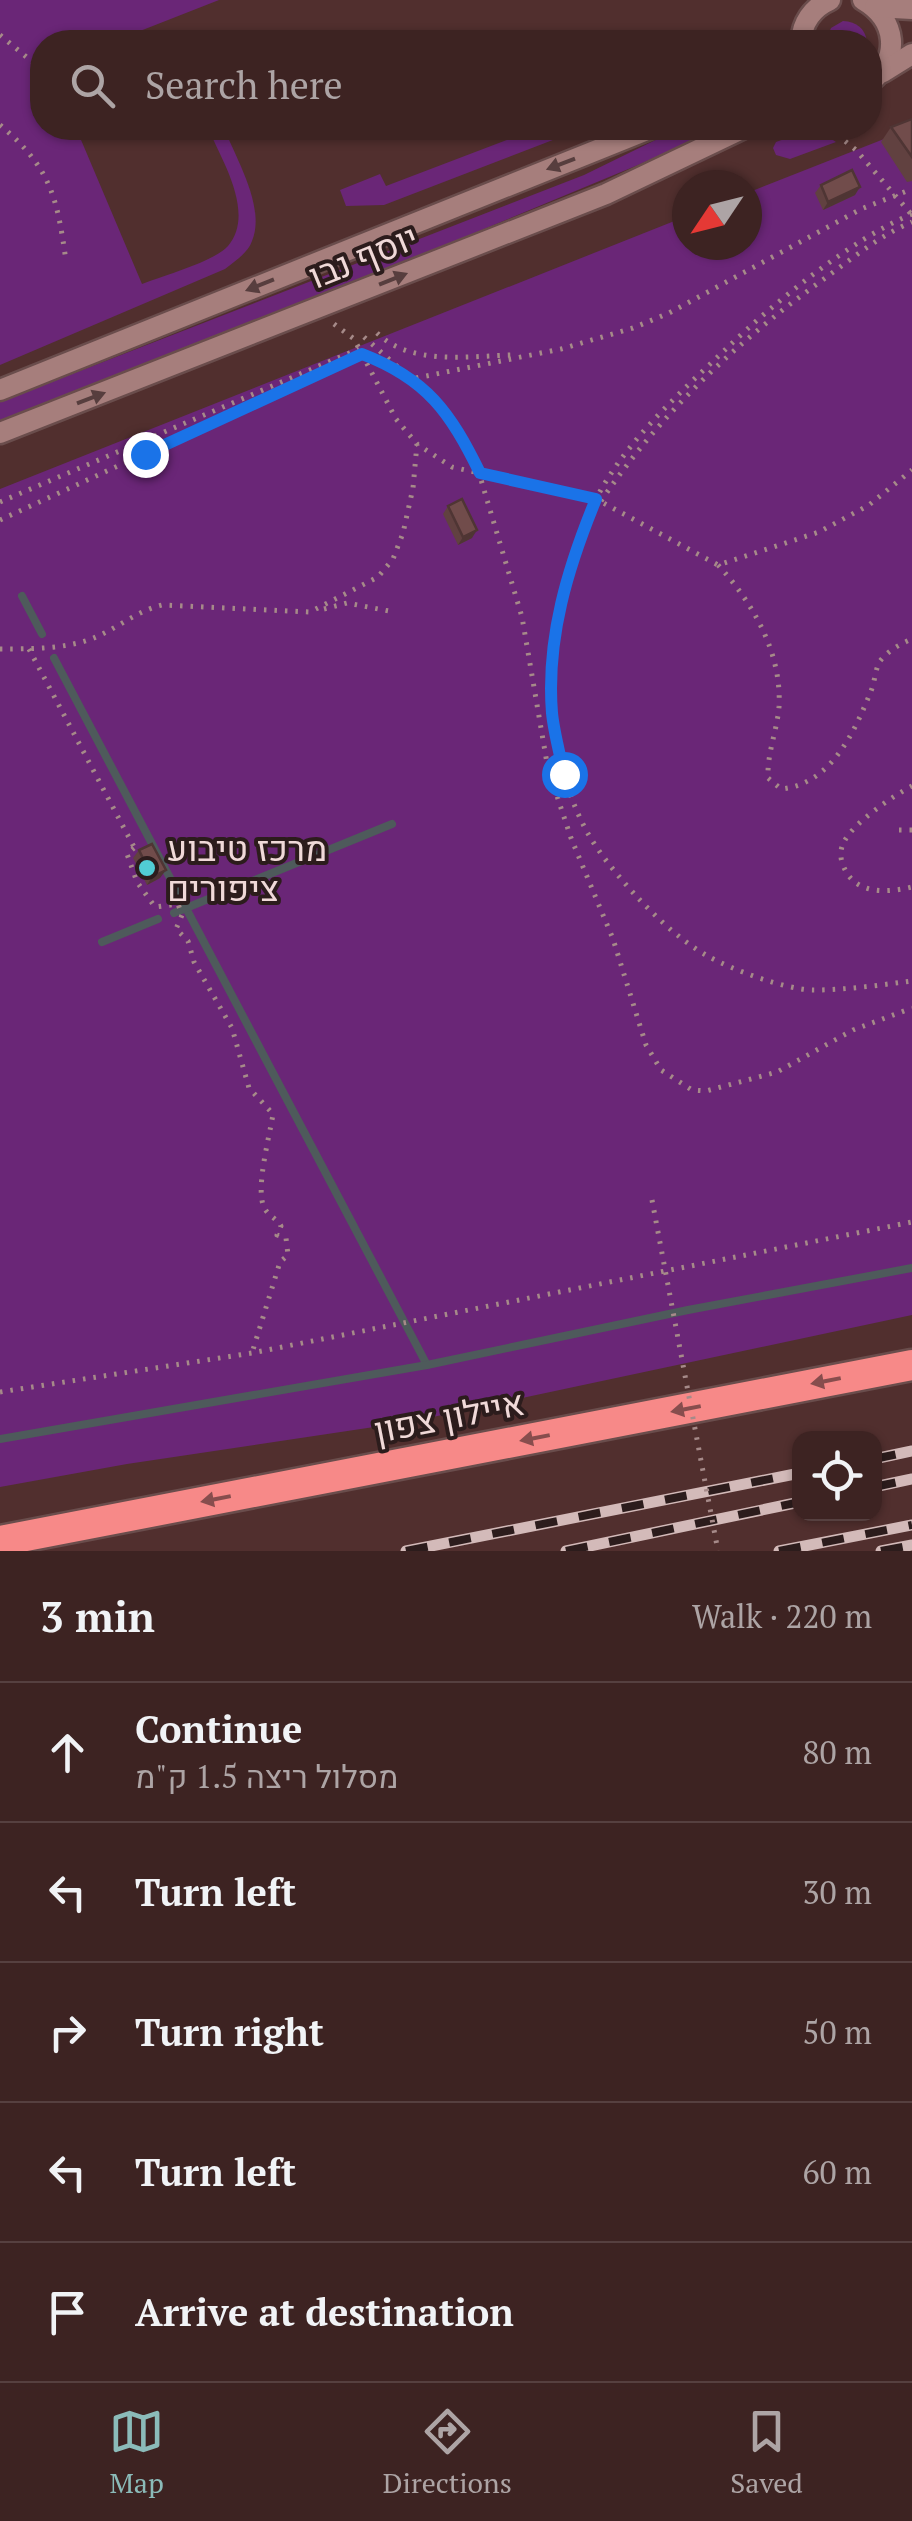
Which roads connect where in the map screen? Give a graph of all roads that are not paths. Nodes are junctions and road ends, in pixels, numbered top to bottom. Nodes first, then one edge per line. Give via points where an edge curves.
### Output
1 (807, 0) edge
2 (830, 0) edge
3 (869, 4) edge
4 (912, 9) edge
5 (801, 30) edge
6 (802, 30) edge
7 (912, 54) edge
8 (882, 65) edge
9 (882, 73) edge
10 (622, 140) edge
11 (719, 140) edge
12 (0, 390) edge
13 (0, 433) edge
14 (912, 1365) edge
15 (0, 1541) edge

1 - 5 street
2 - 6 street via 812,11
3 - 4 street
3 - 8 street via 885,18 892,46
7 - 9 street
10 -> 12 street, יוסף נבו
13 -> 11 street, יוסף נבו via 606,194
14 -> 15 highway, איילון צפון

